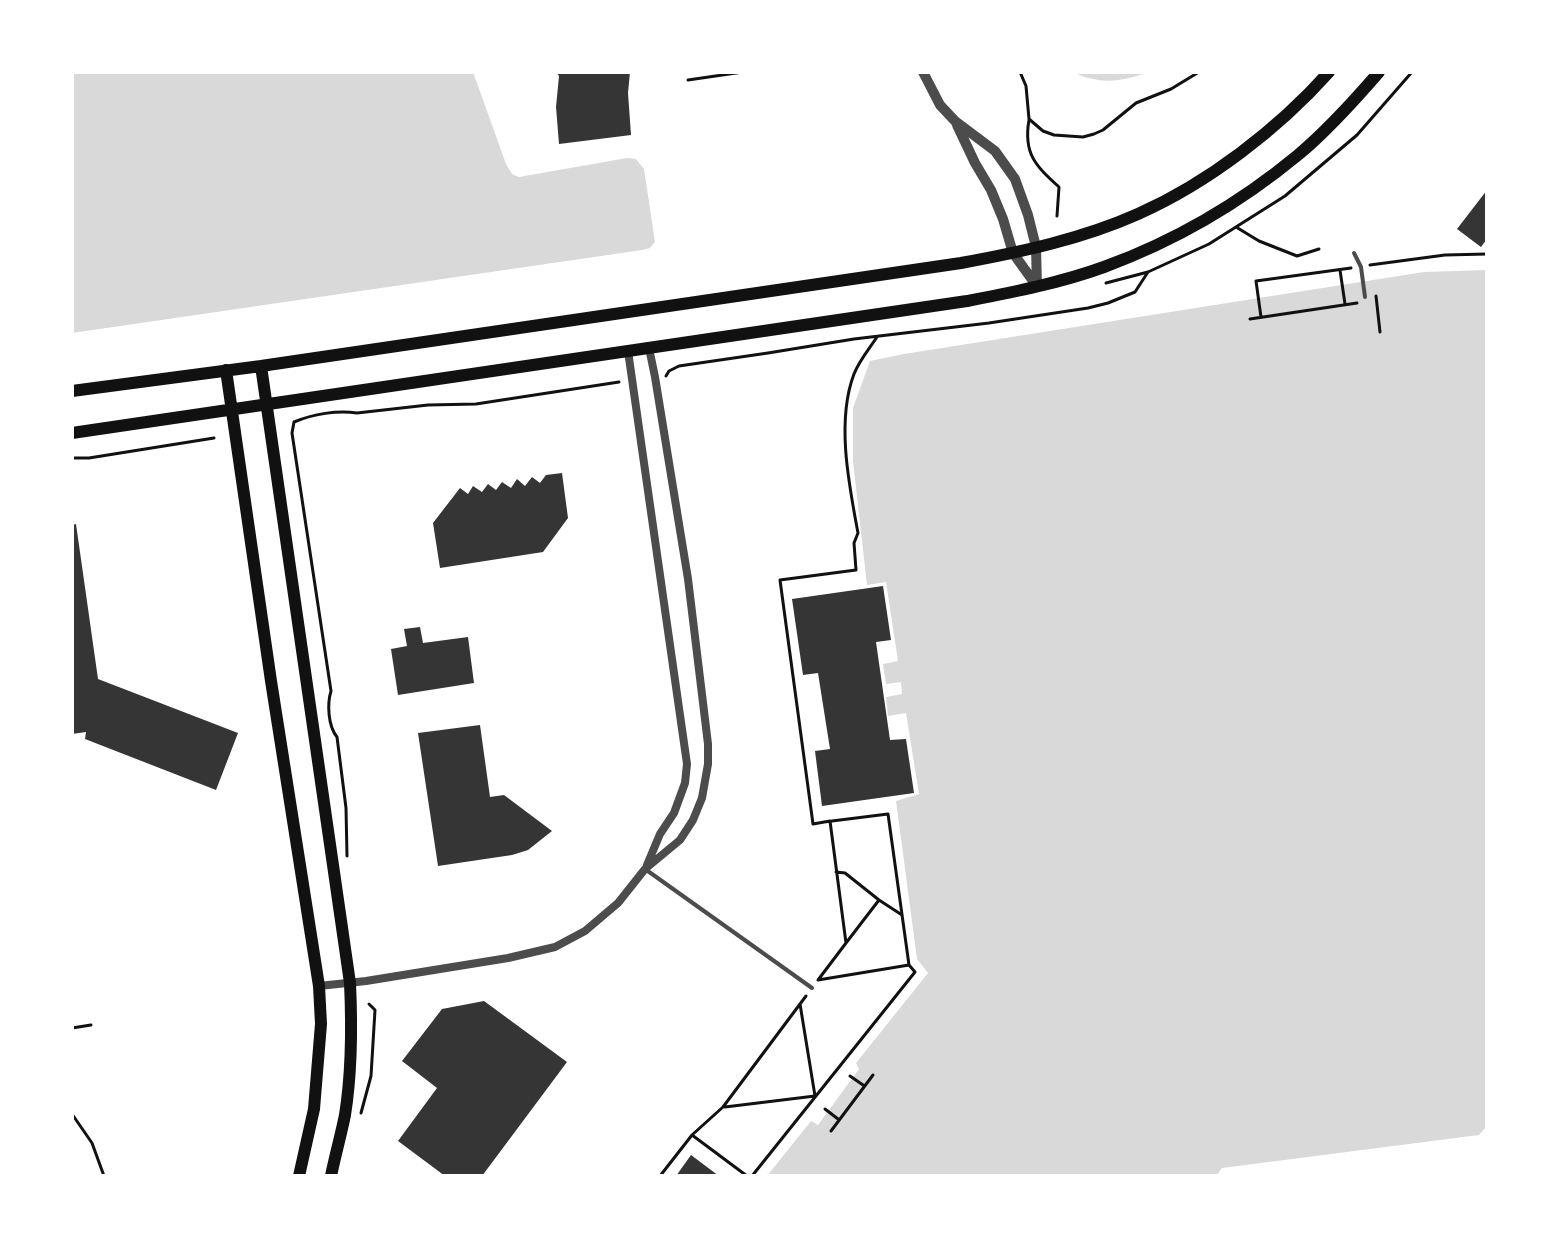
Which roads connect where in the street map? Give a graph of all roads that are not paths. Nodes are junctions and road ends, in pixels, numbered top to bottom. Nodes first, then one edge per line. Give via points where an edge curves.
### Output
1 (923, 72) edge
2 (1329, 72) edge
3 (1379, 72) edge
4 (955, 121) junction
5 (1036, 247) junction
6 (1013, 253) junction
7 (1354, 253) dead end
8 (1037, 287) junction
9 (1365, 297) dead end
10 (649, 348) junction
11 (628, 351) junction
12 (261, 366) junction
13 (226, 370) junction
14 (72, 391) edge
15 (266, 404) junction
16 (232, 409) junction
17 (72, 433) edge
18 (645, 869) junction
19 (350, 983) junction
20 (319, 986) junction
21 (812, 988) road end
22 (299, 1176) edge
23 (331, 1176) edge

1 - 4 street
2 - 5 main road via 1275,125 1188,187 1139,213
3 - 8 main road via 1300,154 1207,220 1102,268
4 - 5 street via 995,151 1015,179
4 - 6 street via 991,190
5 - 6 main road
5 - 8 street
6 - 8 street
6 - 12 main road
7 - 9 lane
8 - 10 main road
10 - 11 main road
10 - 18 street via 688,579 708,764 693,820 680,840
11 - 15 main road
11 - 18 street via 687,764 674,813
12 - 13 main road
12 - 15 main road
13 - 14 main road
13 - 16 main road
15 - 16 main road
15 - 19 main road
16 - 17 main road
16 - 20 main road
18 - 19 street via 607,913 555,947
18 - 21 lane
19 - 20 street
19 - 23 main road via 350,1066
20 - 22 main road via 316,1094

